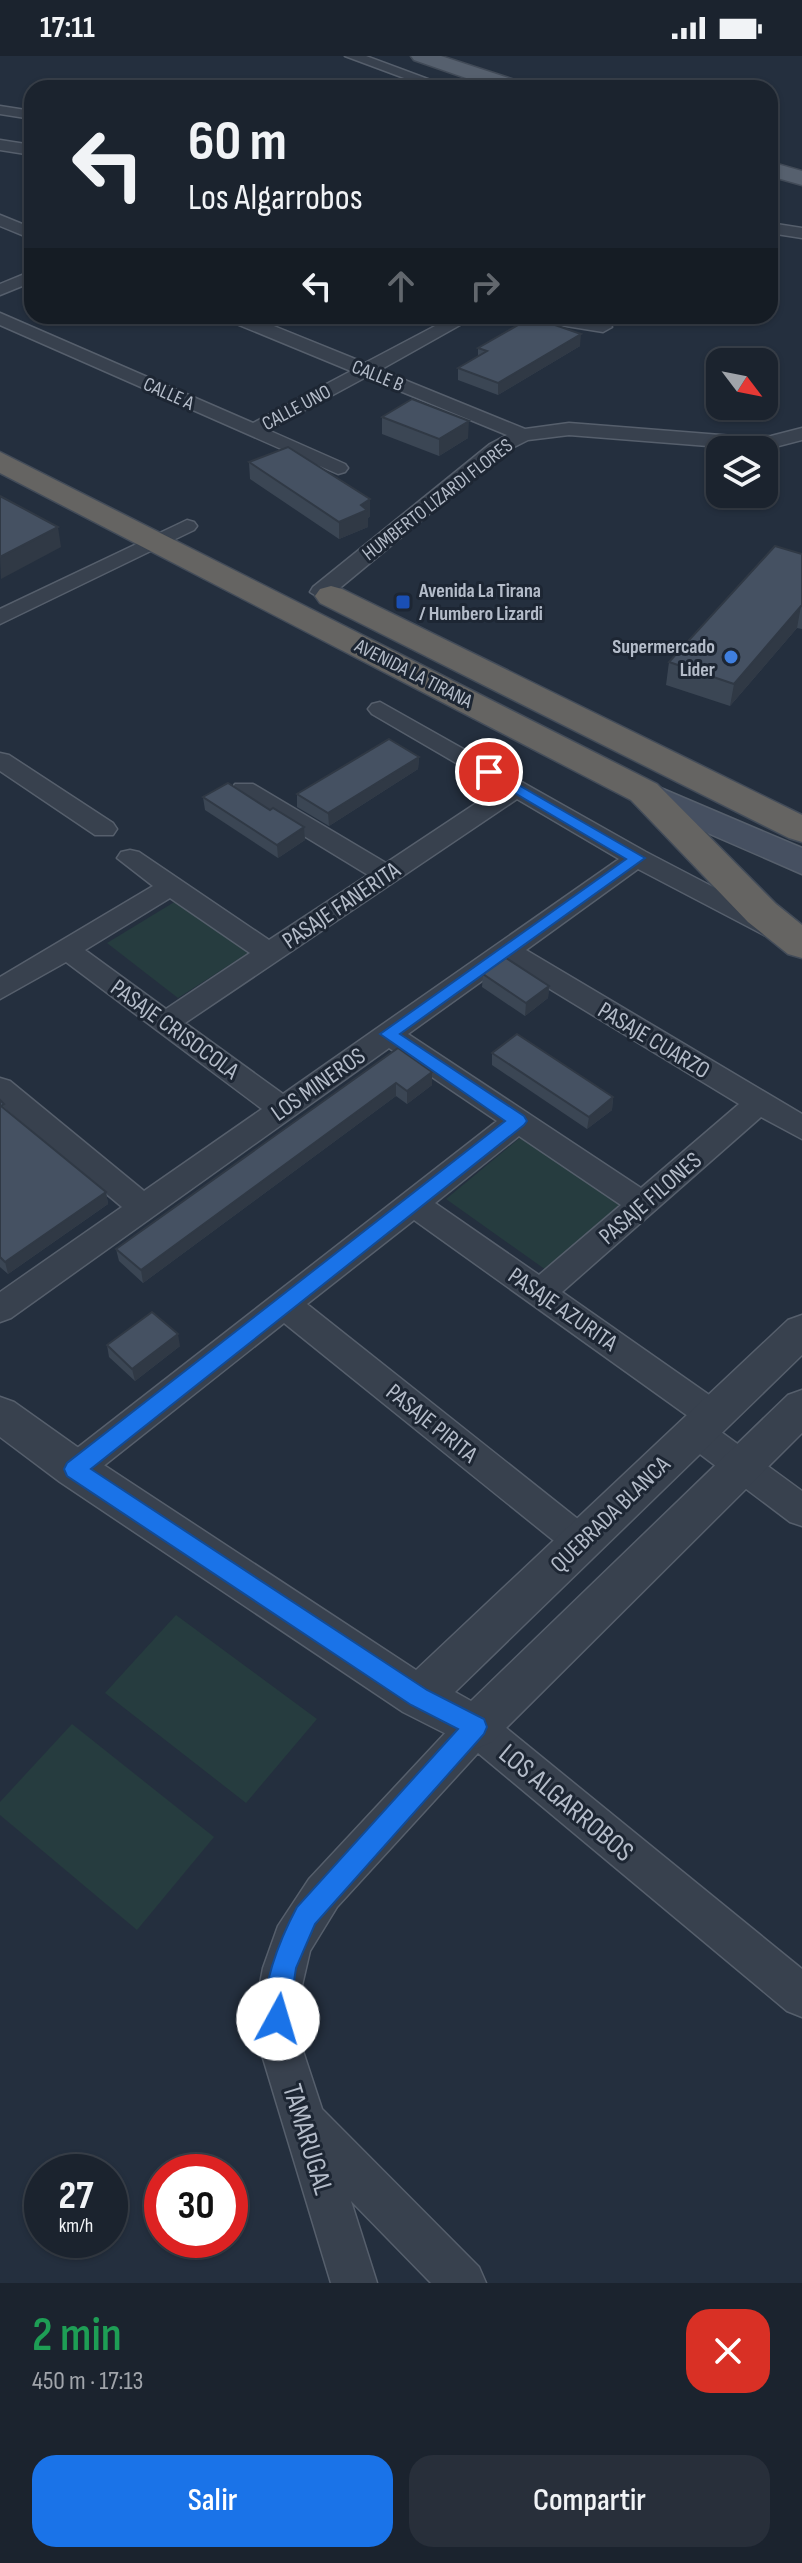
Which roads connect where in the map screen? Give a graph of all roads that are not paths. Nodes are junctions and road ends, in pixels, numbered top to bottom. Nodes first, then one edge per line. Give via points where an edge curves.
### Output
1 (352, 56) edge
2 (384, 56) edge
3 (421, 56) edge
4 (422, 80) edge
5 (454, 80) edge
6 (492, 80) edge
7 (0, 110) edge
8 (24, 114) edge
9 (0, 145) edge
10 (24, 149) edge
11 (778, 171) edge
12 (802, 178) edge
13 (778, 184) edge
14 (802, 190) edge
15 (0, 220) edge
16 (778, 229) edge
17 (24, 230) edge
18 (802, 233) edge
19 (24, 280) edge
20 (0, 290) edge
21 (0, 318) edge
22 (253, 324) edge
23 (450, 324) edge
24 (584, 324) edge
25 (603, 327) dead end
26 (365, 370) junction
27 (252, 431) junction
28 (802, 434) edge
29 (0, 435) edge
30 (523, 435) junction
31 (0, 461) edge
32 (338, 468) dead end
33 (172, 533) junction
34 (294, 578) junction
35 (0, 617) edge
36 (380, 709) dead end
37 (0, 760) edge
38 (516, 788) junction
39 (244, 789) edge
40 (644, 792) junction
41 (796, 825) edge
42 (104, 829) dead end
43 (130, 858) dead end
44 (637, 858) junction
45 (802, 862) edge
46 (386, 875) junction
47 (171, 886) junction
48 (795, 941) edge
49 (67, 950) junction
50 (507, 951) junction
51 (269, 953) junction
52 (0, 990) edge
53 (165, 1023) junction
54 (388, 1034) junction
55 (0, 1088) edge
56 (759, 1103) junction
57 (283, 1109) junction
58 (518, 1121) junction
59 (802, 1128) edge
60 (413, 1203) junction
61 (643, 1204) junction
62 (144, 1208) junction
63 (540, 1293) junction
64 (284, 1304) junction
65 (0, 1309) edge
66 (802, 1331) edge
67 (802, 1407) edge
68 (0, 1414) edge
69 (705, 1424) junction
70 (741, 1468) junction
71 (75, 1469) junction
72 (802, 1511) edge
73 (581, 1542) junction
74 (419, 1697) junction
75 (476, 1727) junction
76 (802, 1996) edge
77 (304, 2123) junction
78 (354, 2283) edge
79 (463, 2283) edge

1 - 4 street
2 - 5 main road
3 - 6 main road
7 - 8 street
9 - 10 street
11 - 12 main road
13 - 14 main road
15 - 17 street
16 - 18 street
19 - 20 street
21 - 27 street, CALLE A
22 - 26 street, CALLE B
23 - 26 street, CALLE UNO
24 - 25 street
26 - 27 street, CALLE UNO
26 - 30 street, CALLE B
27 - 32 street, CALLE A
28 - 30 street, HUMBERTO LIZARDI FLORES via 746,443 569,429
29 - 33 highway, AVENIDA LA TIRANA
30 - 34 street, HUMBERTO LIZARDI FLORES
31 - 33 highway, AVENIDA LA TIRANA
33 - 34 highway, AVENIDA LA TIRANA
33 - 35 street
33 - 40 highway, AVENIDA LA TIRANA
34 - 41 highway, AVENIDA LA TIRANA
36 - 38 street, AVENIDA LA TIRANA
37 - 42 street
38 - 44 street, AVENIDA LA TIRANA
38 - 46 street, PASAJE FANERITA
39 - 46 street
40 - 45 main road
40 - 48 highway, AVENIDA LA TIRANA
43 - 47 street
44 - 48 street, AVENIDA LA TIRANA
44 - 50 street, LOS MINEROS
46 - 51 street, PASAJE FANERITA
47 - 49 street
47 - 51 street
49 - 52 street
49 - 53 street, PASAJE CRISOCOLA
50 - 54 street, LOS MINEROS
50 - 56 street, PASAJE CUARZO
51 - 53 street, PASAJE FANERITA
53 - 57 street, PASAJE CRISOCOLA
54 - 57 street, LOS MINEROS
54 - 58 street
55 - 62 street
56 - 59 street, PASAJE CUARZO
56 - 61 street, PASAJE FILONES
57 - 62 street, LOS MINEROS
58 - 60 street
58 - 61 street
60 - 63 street, PASAJE AZURITA
60 - 64 street
61 - 63 street, PASAJE FILONES
62 - 65 street, LOS MINEROS
63 - 69 street, PASAJE AZURITA
64 - 71 street
64 - 73 street, PASAJE PIRITA
66 - 69 street, QUEBRADA BLANCA
67 - 70 street
68 - 71 street, LOS ALGARROBOS
69 - 70 street, PASAJE AZURITA
69 - 73 street, QUEBRADA BLANCA
70 - 72 street, PASAJE AZURITA
70 - 75 street
71 - 74 street, LOS ALGARROBOS
73 - 74 street, QUEBRADA BLANCA
74 - 75 street, LOS ALGARROBOS
75 - 76 street, LOS ALGARROBOS
75 - 77 street, TAMARUGAL via 323,1893 293,1941 278,2019 280,2045
77 - 78 street, TAMARUGAL
77 - 79 street

